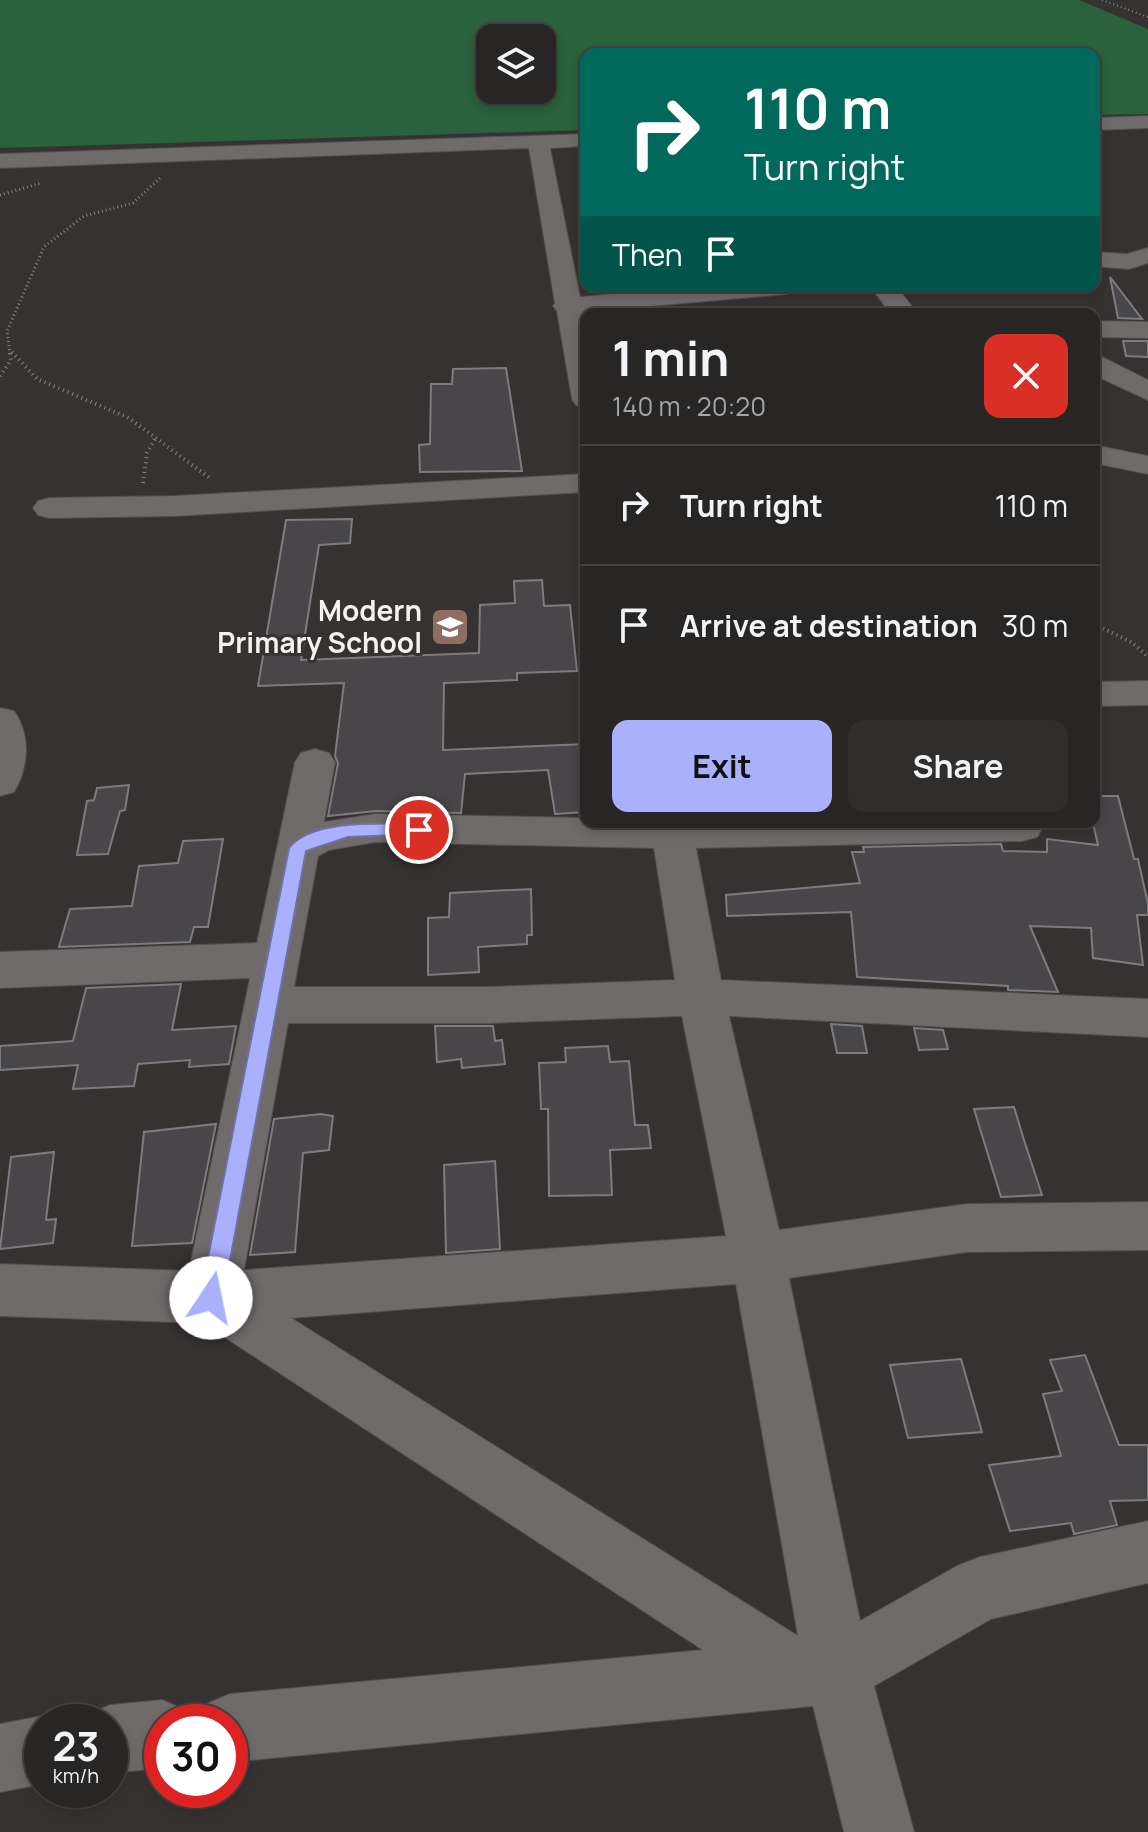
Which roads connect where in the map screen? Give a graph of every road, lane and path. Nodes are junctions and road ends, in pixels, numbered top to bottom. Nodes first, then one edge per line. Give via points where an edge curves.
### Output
1 (1102, 0) edge
2 (1148, 17) edge
3 (1148, 122) edge
4 (1100, 124) edge
5 (580, 140) edge
6 (538, 141) junction
7 (177, 154) junction
8 (0, 161) edge
9 (1148, 255) edge
10 (1100, 260) edge
11 (580, 287) edge
12 (731, 292) edge
13 (888, 292) edge
14 (585, 308) edge
15 (900, 308) edge
16 (1100, 329) edge
17 (1148, 330) edge
18 (12, 352) junction
19 (1100, 368) edge
20 (0, 376) edge
21 (1148, 391) edge
22 (156, 437) junction
23 (1100, 455) edge
24 (1148, 465) edge
25 (580, 483) edge
26 (240, 502) junction
27 (49, 508) dead end
28 (141, 508) junction
29 (1100, 627) edge
30 (1148, 657) edge
31 (1148, 693) edge
32 (1100, 694) edge
33 (0, 720) edge
34 (315, 762) dead end
35 (0, 782) edge
36 (671, 828) edge
37 (298, 848) junction
38 (0, 970) edge
39 (272, 983) junction
40 (701, 997) junction
41 (1148, 1018) edge
42 (1146, 1237) edge
43 (758, 1258) junction
44 (0, 1290) edge
45 (211, 1298) junction
46 (1148, 1552) edge
47 (818, 1672) junction
48 (248, 1726) edge
49 (24, 1753) edge
50 (0, 1758) edge
51 (879, 1832) edge

1 - 2 path
3 - 4 street
5 - 6 street
6 - 7 street
6 - 11 street
7 - 8 street
7 - 18 path via 139,199 80,218 44,247 7,331
9 - 10 street via 1129,262
12 - 14 street
13 - 15 street
16 - 17 street
18 - 20 path
18 - 22 path via 49,388 114,410
19 - 21 street
22 - 26 path
22 - 28 path via 147,453
23 - 24 street
25 - 26 street
26 - 28 street
27 - 28 street
29 - 30 path
31 - 32 street
33 - 35 street via 7,740
34 - 37 street
36 - 37 street via 376,828 320,837
36 - 40 street
37 - 39 street
38 - 39 street
39 - 40 street via 489,1005
39 - 45 street
40 - 41 street
40 - 43 street
42 - 43 street via 967,1228
43 - 45 street
43 - 47 street
44 - 45 street
45 - 47 street
46 - 47 street via 980,1589
47 - 48 street
47 - 51 street
49 - 50 street

